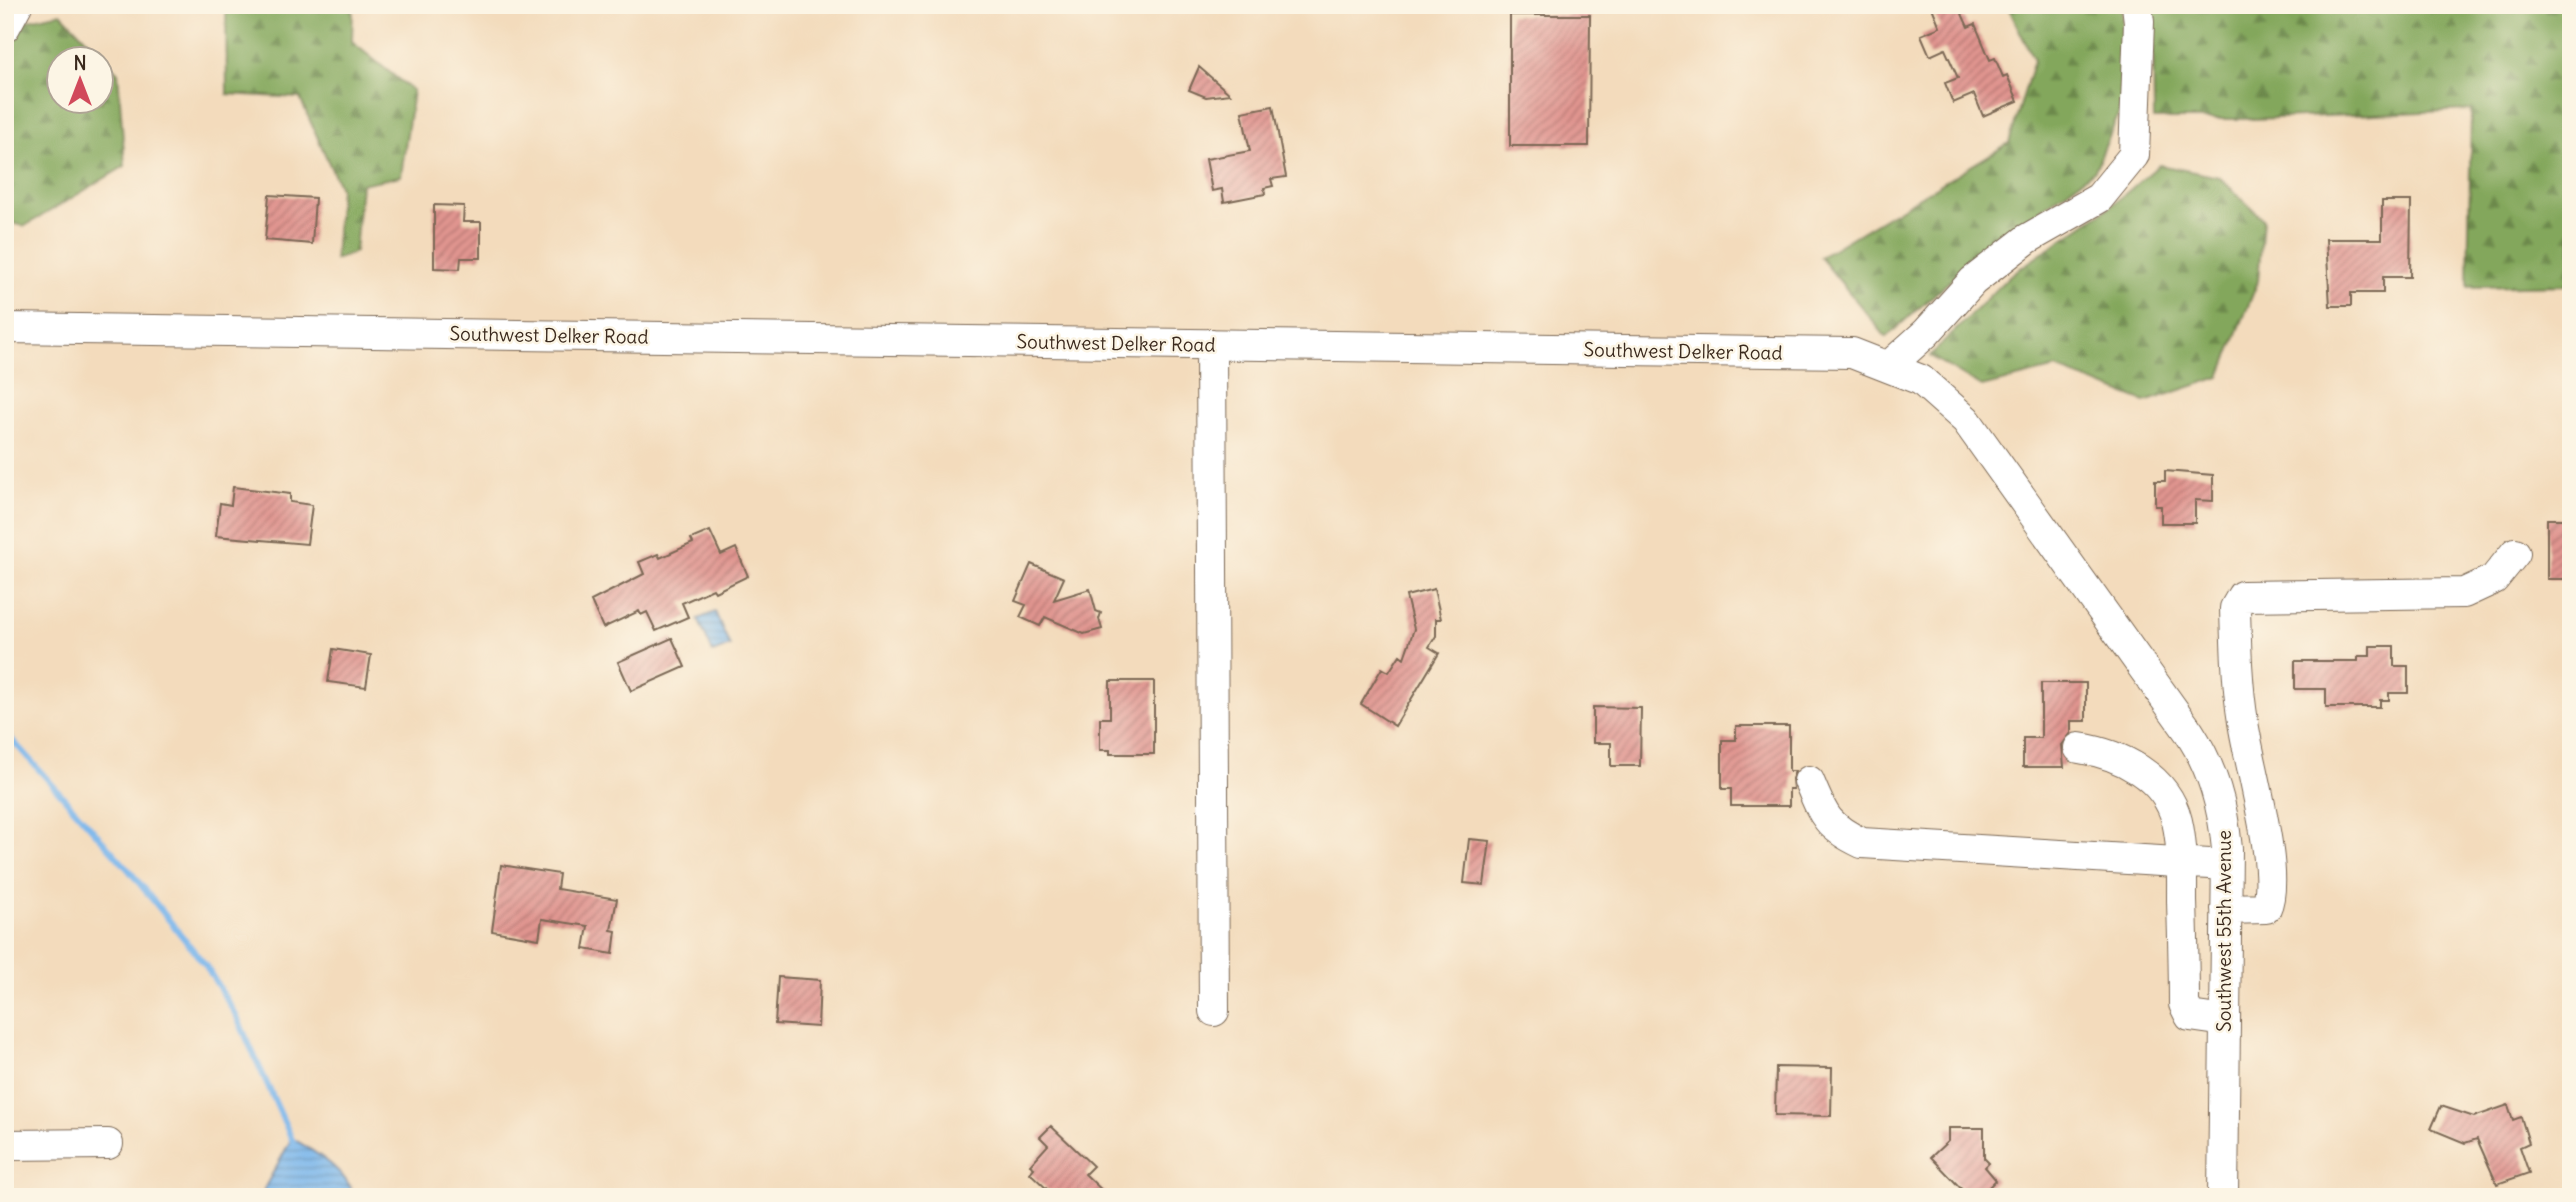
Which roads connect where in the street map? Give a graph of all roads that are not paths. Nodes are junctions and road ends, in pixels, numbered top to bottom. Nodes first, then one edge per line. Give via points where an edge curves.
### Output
1 (17, 5) edge
2 (2137, 5) edge
3 (5, 27) edge
4 (5, 328) edge
5 (1211, 344) junction
6 (1888, 367) junction
7 (2515, 553) dead end
8 (2107, 615) joint
9 (2079, 748) dead end
10 (1809, 781) dead end
11 (2182, 863) junction
12 (2226, 865) junction
13 (2226, 909) junction
14 (1214, 1011) dead end
15 (2225, 1021) junction
16 (108, 1144) dead end
17 (5, 1145) edge
18 (2223, 1197) edge

1 - 3 street
2 - 6 street via 2134,155 2099,198 2027,239 1973,281
4 - 5 street, Southwest Delker Road
5 - 6 street, Southwest Delker Road via 1852,353
5 - 14 street
6 - 8 street, Southwest Delker Road via 1921,380 1966,420
7 - 13 street via 2494,579 2464,593 2242,596 2235,608 2243,720 2272,897 2266,908
8 - 12 street, Southwest 55th Avenue via 2201,751 2219,797
9 - 11 street via 2108,752 2134,764 2159,789 2176,817
10 - 11 street via 1825,818 1839,832 1862,843
11 - 12 street
11 - 15 street via 2184,1003 2190,1016
12 - 13 street, Southwest 55th Avenue
13 - 15 street, Southwest 55th Avenue
15 - 18 street, Southwest 55th Avenue
16 - 17 street

